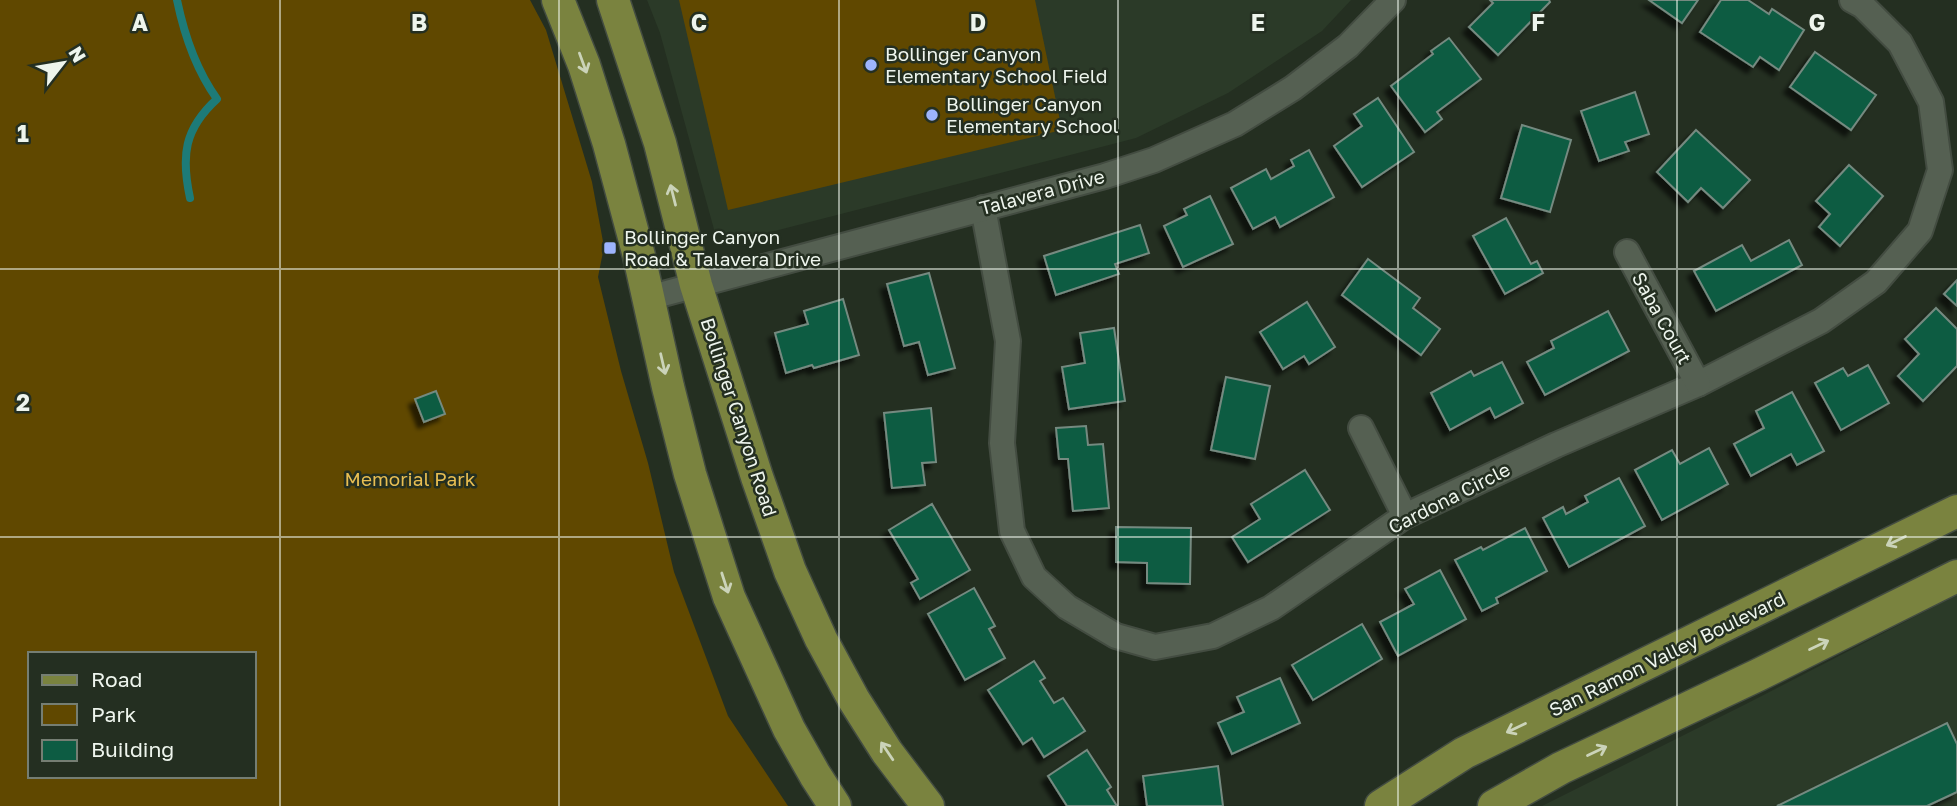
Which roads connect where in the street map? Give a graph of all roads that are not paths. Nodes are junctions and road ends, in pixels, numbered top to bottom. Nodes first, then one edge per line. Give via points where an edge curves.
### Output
1 (558, 0) edge
2 (613, 0) edge
3 (1393, 0) edge
4 (1852, 0) edge
5 (1948, 170) edge
6 (983, 208) junction
7 (1627, 252) dead end
8 (696, 285) junction
9 (648, 298) junction
10 (1698, 384) junction
11 (1361, 428) dead end
12 (1957, 511) edge
13 (1405, 516) junction
14 (1957, 576) edge
15 (835, 806) edge
16 (928, 806) edge
17 (1381, 806) edge
18 (1494, 806) edge

1 -> 9 main road via 609,144
8 -> 2 main road, Bollinger Canyon Road via 660,143
3 - 6 street, Talavera Drive via 1348,46 1235,124 1154,160
4 - 5 street, Cardona Circle via 1900,43 1931,102
5 - 10 street, Cardona Circle via 1920,231 1876,282 1821,321
6 - 8 street, Talavera Drive
6 - 13 street, Cardona Circle via 1008,341 1002,443 1012,531 1034,577 1067,607 1116,636 1155,646 1213,636 1271,608
7 - 10 street, Saba Court
8 - 9 street, Talavera Drive
16 -> 8 main road, Bollinger Canyon Road via 854,700 790,571
9 -> 15 main road via 690,474 729,597 789,729
10 - 13 street, Cardona Circle
11 - 13 street
12 -> 17 main road, San Ramon Valley Boulevard via 1464,753
18 -> 14 main road via 1561,768

